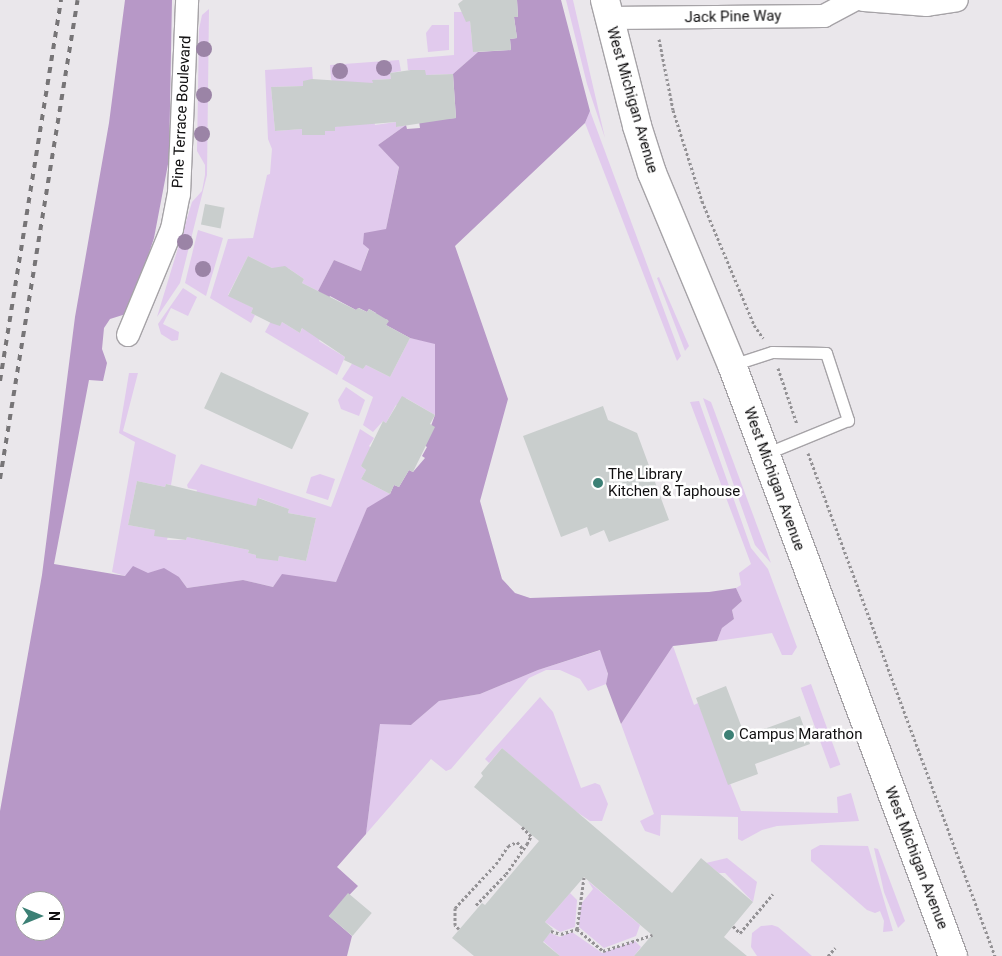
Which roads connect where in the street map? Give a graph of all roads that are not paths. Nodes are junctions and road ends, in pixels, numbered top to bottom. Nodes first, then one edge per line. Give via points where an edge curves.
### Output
1 (186, 0) edge
2 (854, 0) edge
3 (864, 0) edge
4 (956, 0) edge
5 (606, 9) edge
6 (128, 335) dead end
7 (732, 365) junction
8 (765, 454) junction
9 (953, 956) edge

1 - 6 street, Pine Terrace Boulevard via 179,194 172,229
2 - 5 street, Jack Pine Way via 824,16 657,17
3 - 4 street via 927,5
5 - 7 street, West Michigan Avenue via 652,173
7 - 8 street, West Michigan Avenue
7 - 8 lane via 772,352 826,353 848,420
8 - 9 street, West Michigan Avenue

